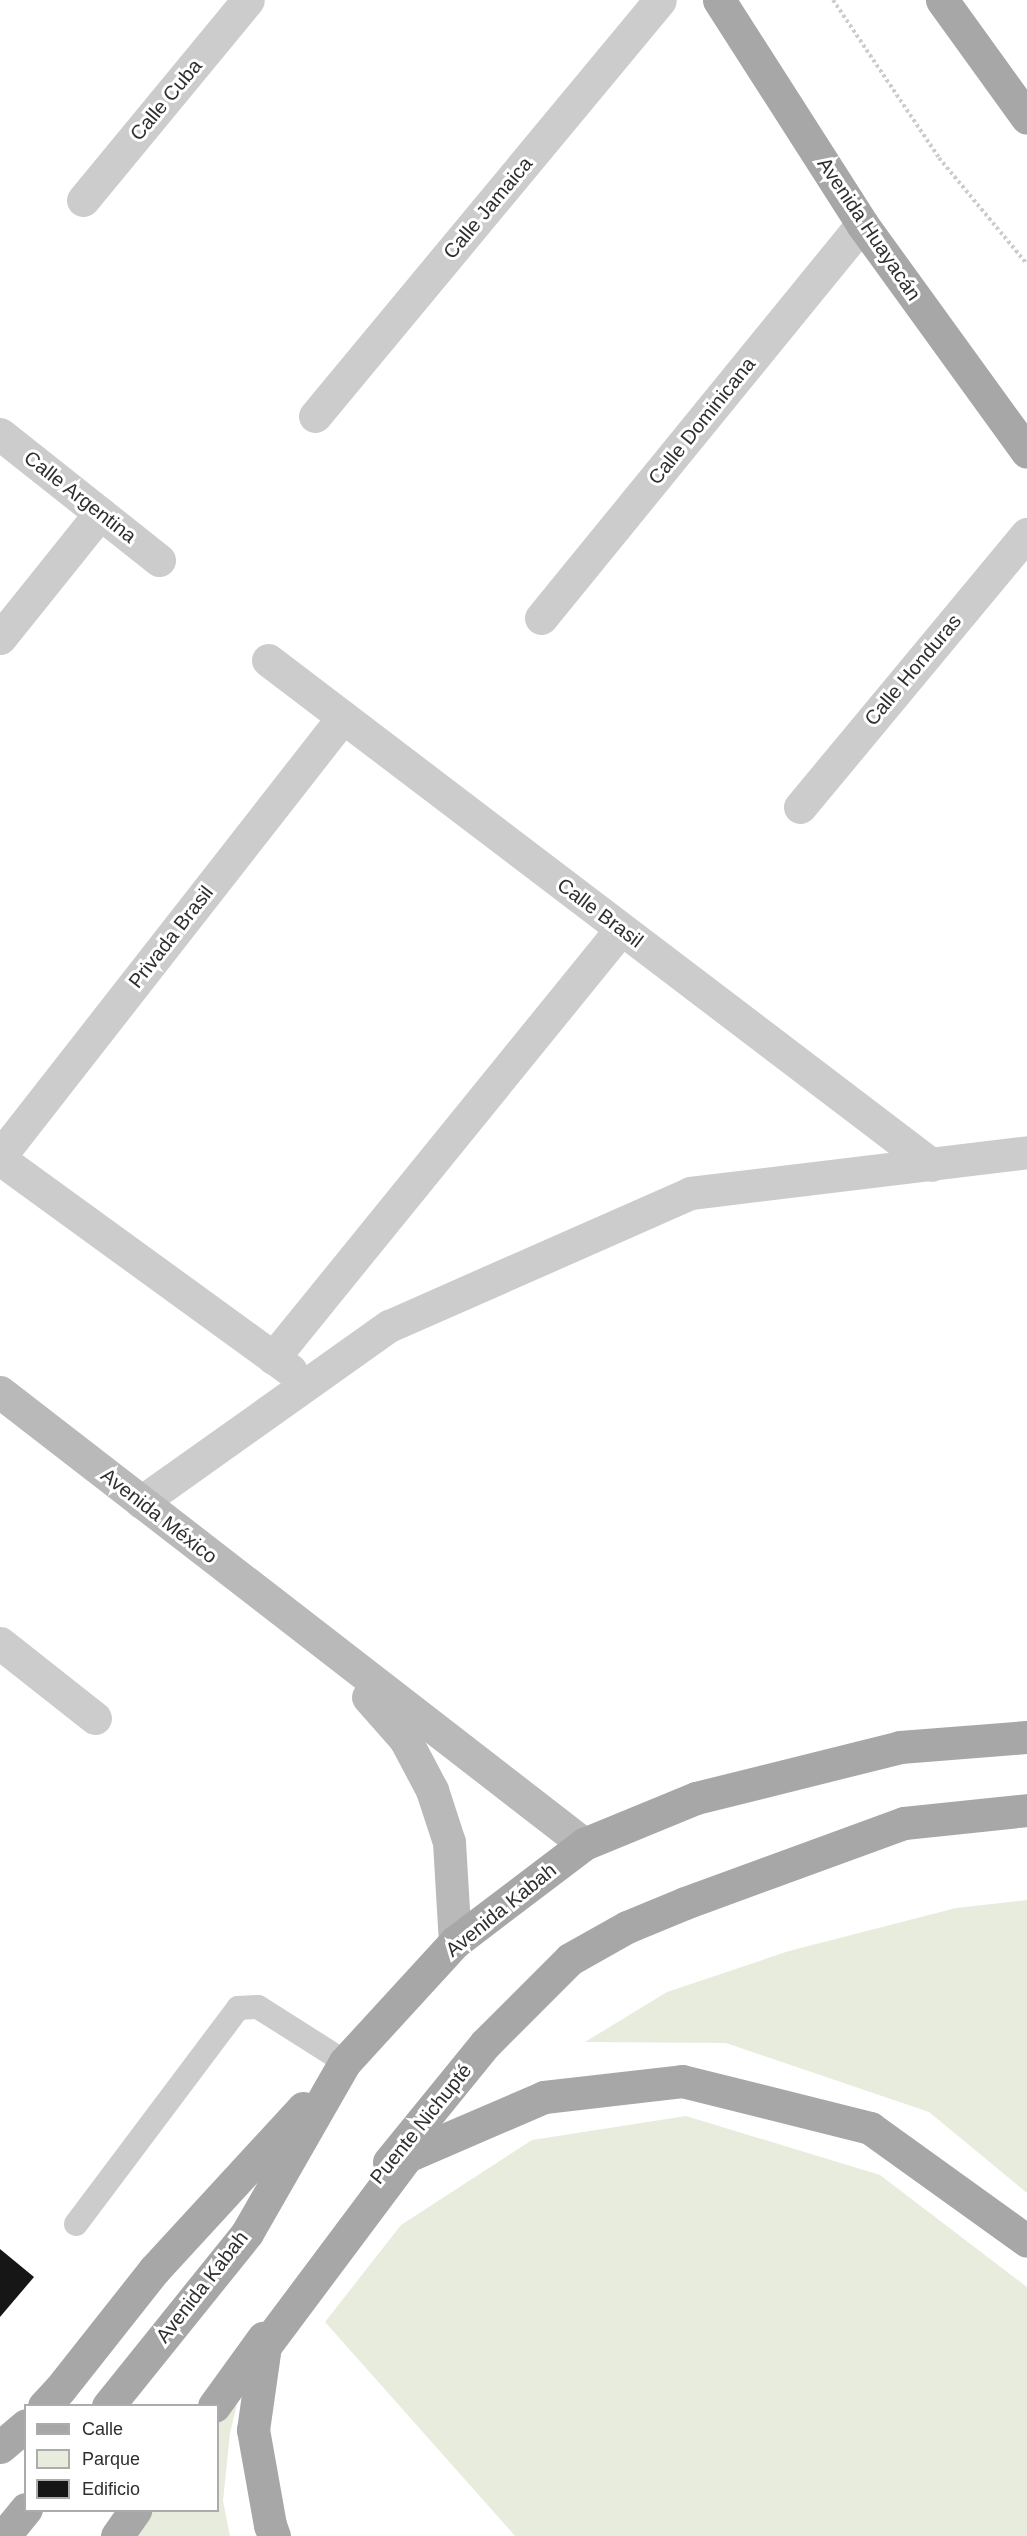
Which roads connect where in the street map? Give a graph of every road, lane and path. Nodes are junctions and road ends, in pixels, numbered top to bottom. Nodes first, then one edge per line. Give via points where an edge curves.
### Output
1 (249, 0) edge
2 (660, 0) edge
3 (719, 0) edge
4 (832, 0) edge
5 (942, 0) edge
6 (1027, 118) edge
7 (83, 200) dead end
8 (862, 225) junction
9 (1027, 264) edge
10 (315, 416) dead end
11 (0, 434) edge
12 (1027, 452) edge
13 (100, 513) junction
14 (1027, 534) edge
15 (159, 560) dead end
16 (541, 618) dead end
17 (0, 639) edge
18 (268, 660) dead end
19 (343, 717) junction
20 (800, 807) dead end
21 (621, 928) junction
22 (1027, 1152) edge
23 (0, 1158) edge
24 (932, 1165) junction
25 (273, 1358) junction
26 (309, 1383) junction
27 (0, 1392) edge
28 (141, 1502) junction
29 (317, 1639) junction
30 (5, 1658) edge
31 (95, 1718) dead end
32 (1027, 1737) edge
33 (1027, 1810) edge
34 (584, 1844) junction
35 (455, 1942) junction
36 (345, 2062) junction
37 (76, 2224) dead end
38 (1027, 2241) edge
39 (46, 2404) edge
40 (110, 2404) edge
41 (215, 2404) edge
42 (24, 2427) edge
43 (0, 2447) edge
44 (24, 2511) edge
45 (134, 2512) edge
46 (4, 2536) edge
47 (117, 2536) edge
48 (274, 2536) edge

1 - 7 street, Calle Cuba
2 - 10 street, Calle Jamaica
3 - 8 main road, Avenida Huayacán
4 - 9 path via 939,158
5 - 6 main road
8 - 12 main road, Avenida Huayacán
8 - 16 street, Calle Dominicana
11 - 13 street, Calle Argentina
13 - 15 street, Calle Argentina
13 - 17 street
14 - 20 street, Calle Honduras
18 - 19 street, Calle Brasil
19 - 21 street, Calle Brasil
19 - 23 street, Privada Brasil
21 - 24 street, Calle Brasil
21 - 25 street
22 - 24 street
23 - 25 street, Privada Brasil
24 - 26 street via 690,1193 389,1326
25 - 26 street, Privada Brasil
26 - 28 street
27 - 28 street, Avenida México
28 - 29 street, Avenida México
29 - 34 street, Avenida México
29 - 35 street, Avenida México via 405,1738 432,1790 449,1842
30 - 31 street
32 - 34 main road, Avenida Kabah via 900,1747 696,1797
33 - 41 main road, Puente Nichupté via 904,1823 685,1903 627,1927 570,1959 500,2028 384,2168
34 - 35 main road, Avenida Kabah
35 - 36 main road, Avenida Kabah
36 - 37 lane via 258,2007 238,2008
36 - 39 main road via 154,2270
36 - 40 main road, Avenida Kabah via 247,2233
38 - 48 main road via 870,2128 682,2081 544,2097 407,2156 265,2346 253,2430
42 - 43 main road
44 - 46 main road
45 - 47 main road

